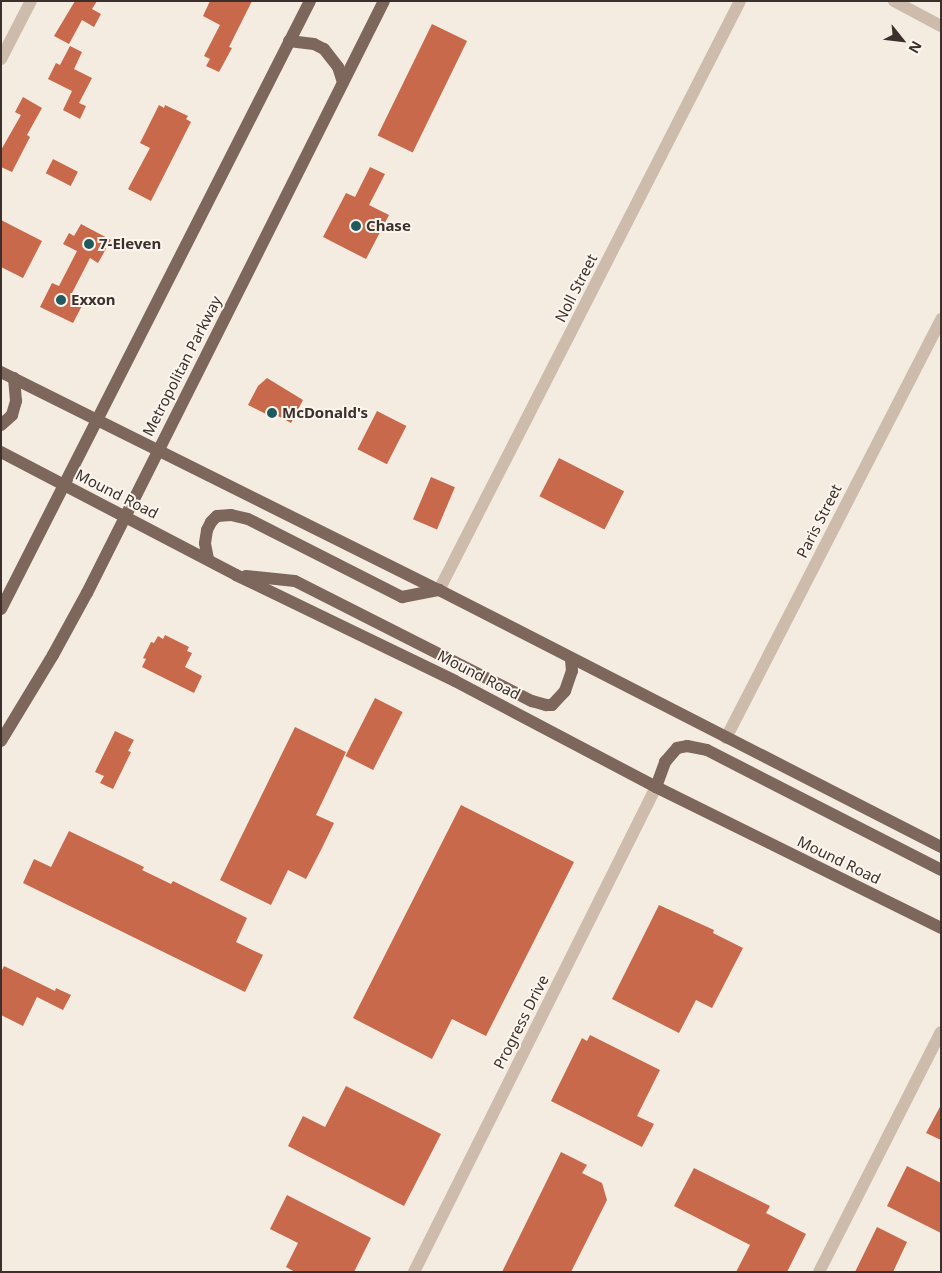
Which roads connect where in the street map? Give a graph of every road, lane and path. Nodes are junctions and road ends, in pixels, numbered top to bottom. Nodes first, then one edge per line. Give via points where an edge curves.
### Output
1 (31, 1) edge
2 (310, 1) edge
3 (384, 1) edge
4 (740, 1) edge
5 (894, 1) edge
6 (941, 26) edge
7 (289, 41) junction
8 (1, 59) edge
9 (343, 82) junction
10 (941, 320) edge
11 (1, 372) edge
12 (14, 378) junction
13 (98, 419) junction
14 (1, 425) edge
15 (158, 449) junction
16 (1, 452) edge
17 (64, 485) junction
18 (125, 517) junction
19 (208, 559) junction
20 (236, 575) junction
21 (439, 590) junction
22 (1, 609) edge
23 (571, 659) junction
24 (726, 738) junction
25 (1, 740) edge
26 (656, 787) junction
27 (941, 847) edge
28 (941, 870) edge
29 (941, 928) edge
30 (941, 1032) edge
31 (414, 1272) edge
32 (819, 1272) edge

1 - 8 street
2 - 7 main road
3 - 9 main road, Metropolitan Parkway
4 - 21 street, Noll Street
5 - 6 street
7 - 9 main road via 314,44 324,49 338,67
7 - 13 main road
9 - 15 main road, Metropolitan Parkway
10 - 24 street, Paris Street
11 - 12 main road
12 - 13 main road
12 - 14 main road via 16,401 12,415
13 - 15 main road
13 - 17 main road
15 - 18 main road, Metropolitan Parkway
15 - 21 main road
16 - 17 main road, Mound Road
17 - 18 main road, Mound Road
17 - 22 main road
18 - 19 main road, Mound Road
18 - 25 main road, Metropolitan Parkway via 62,639
19 - 20 main road, Mound Road
19 - 21 main road via 205,543 211,522 217,516 231,515 248,519 402,597
20 - 23 main road via 295,581 532,701 546,705 552,705 565,691 572,671
20 - 26 main road, Mound Road via 463,686
21 - 23 main road
23 - 24 main road
24 - 27 main road
26 - 28 main road via 665,762 677,748 687,746 707,750
26 - 29 main road, Mound Road
26 - 31 street, Progress Drive
30 - 32 street

